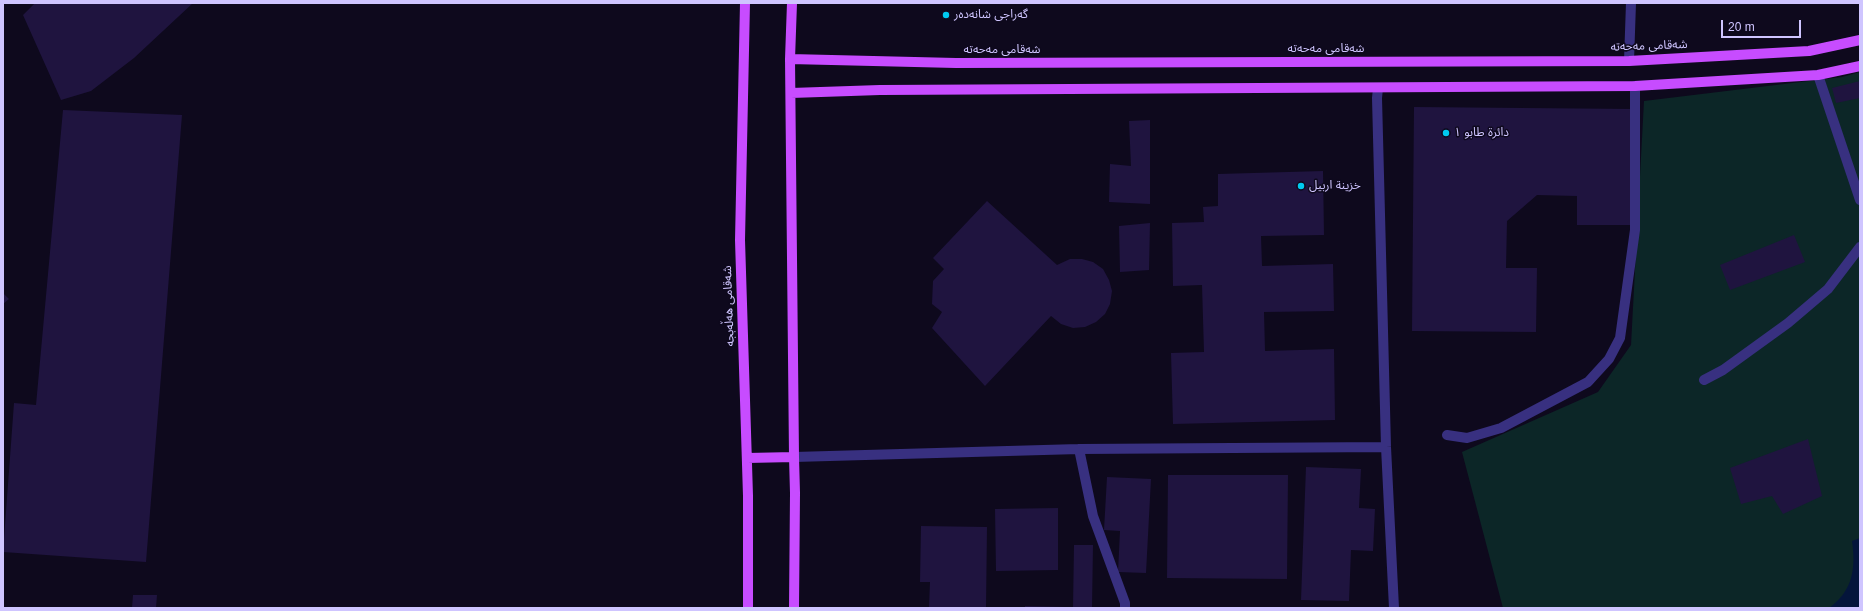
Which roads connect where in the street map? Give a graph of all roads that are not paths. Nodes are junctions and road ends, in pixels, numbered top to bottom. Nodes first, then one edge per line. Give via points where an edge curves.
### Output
1 (745, 3) edge
2 (792, 3) edge
3 (1631, 3) edge
4 (1860, 40) edge
5 (790, 60) junction
6 (1629, 61) junction
7 (1860, 66) edge
8 (1818, 75) junction
9 (1635, 86) junction
10 (1378, 88) junction
11 (791, 93) junction
12 (1860, 200) edge
13 (1860, 247) edge
14 (1704, 380) dead end
15 (1447, 435) dead end
16 (1386, 447) junction
17 (1079, 449) junction
18 (794, 457) junction
19 (747, 458) junction
20 (748, 608) edge
21 (794, 608) edge
22 (1125, 608) edge
23 (1394, 608) edge

1 - 19 main road, شەقامی هەڵەبجە via 740,240
2 - 5 main road
3 - 6 street
4 - 6 main road, شەقامی مەحەتە via 1809,51
5 - 6 main road, شەقامی مەحەتە via 956,63
5 - 11 main road
7 - 8 main road
8 - 9 main road
8 - 12 street
9 - 10 main road
9 - 15 street via 1635,230 1620,338 1609,359 1588,382 1501,428 1467,438
10 - 11 main road via 880,90
10 - 16 street
11 - 18 main road
13 - 14 street via 1828,289 1788,323 1723,370
16 - 17 street
16 - 23 street
17 - 18 street
17 - 22 street via 1093,516
18 - 19 main road
18 - 21 main road
19 - 20 main road, شەقامی هەڵەبجە

